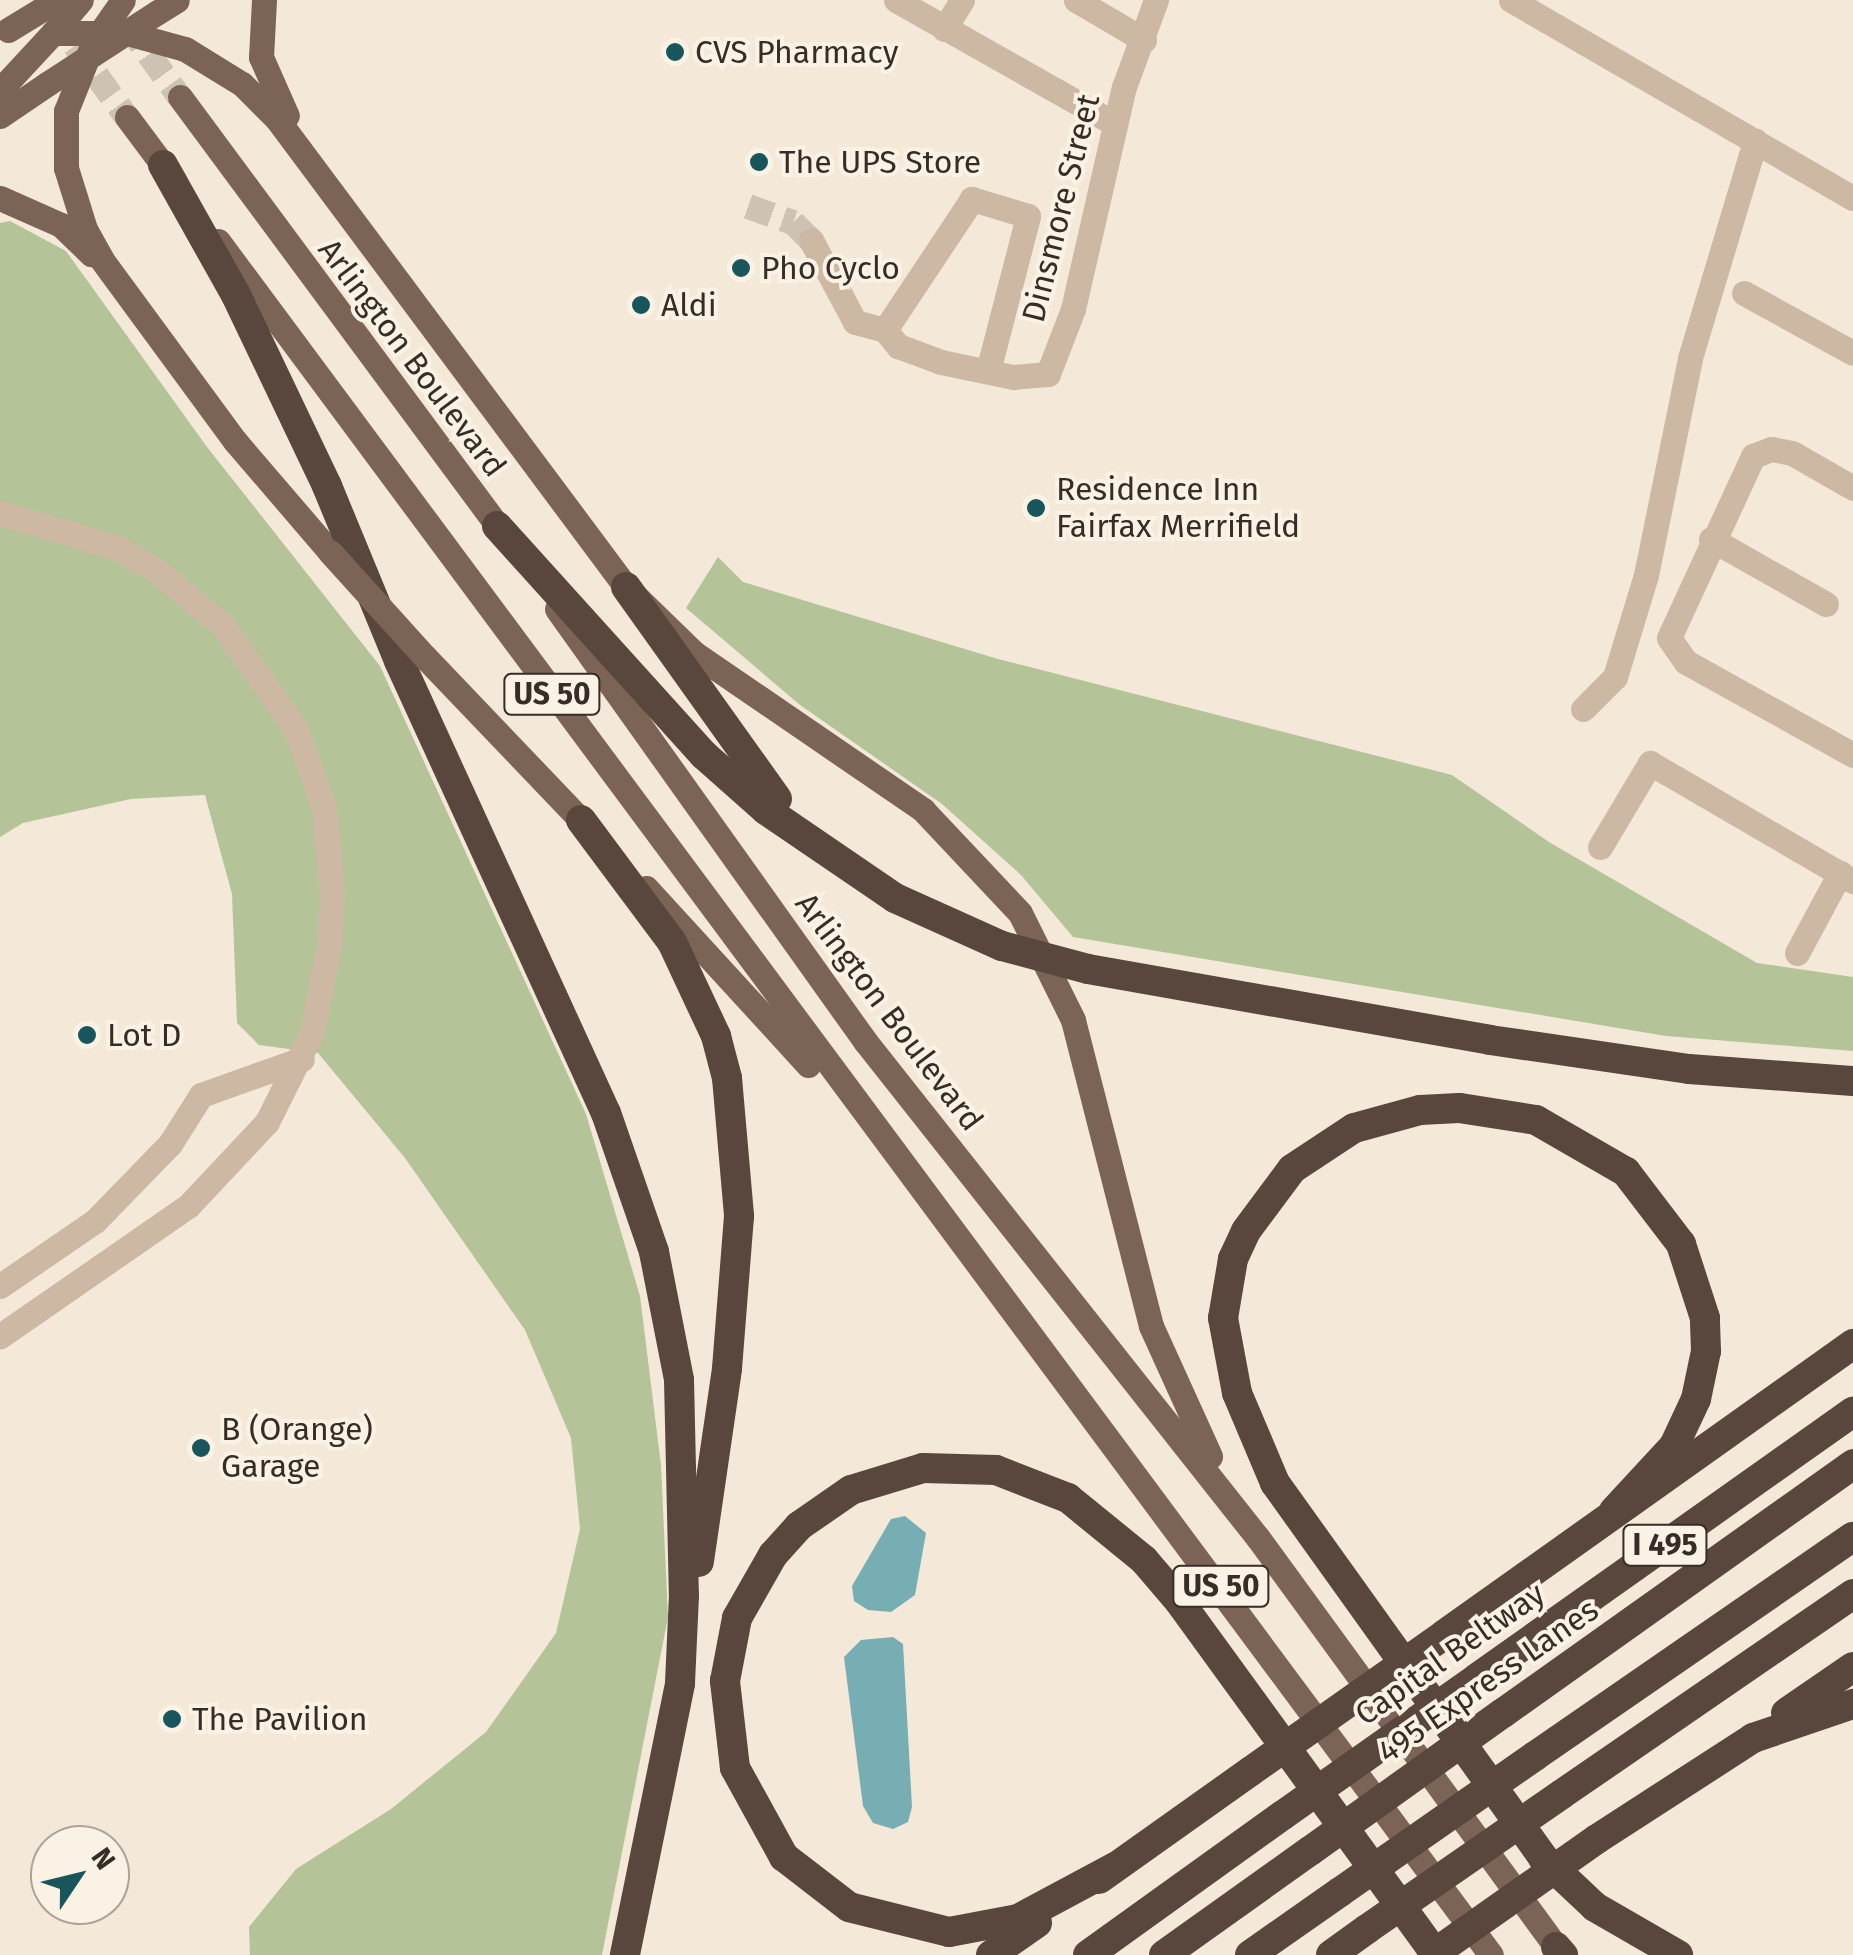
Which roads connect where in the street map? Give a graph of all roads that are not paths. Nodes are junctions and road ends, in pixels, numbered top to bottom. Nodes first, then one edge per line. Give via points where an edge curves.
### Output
1 (56, 0) edge
2 (81, 0) edge
3 (123, 0) edge
4 (264, 0) edge
5 (896, 0) edge
6 (962, 0) edge
7 (1076, 0) edge
8 (1156, 0) edge
9 (1511, 0) edge
10 (168, 6) edge
11 (944, 29) junction
12 (99, 31) junction
13 (127, 33) junction
14 (53, 34) junction
15 (6, 36) edge
16 (1144, 40) junction
17 (86, 60) junction
18 (0, 90) edge
19 (180, 97) tunnel mouth
20 (0, 116) edge
21 (127, 117) tunnel mouth
22 (1115, 124) junction
23 (1755, 141) junction
24 (162, 165) junction
25 (329, 184) junction
26 (0, 198) edge
27 (1853, 198) edge
28 (812, 240) tunnel mouth
29 (120, 289) junction
30 (1744, 293) dead end
31 (886, 330) junction
32 (1853, 354) edge
33 (988, 370) junction
34 (1853, 488) edge
35 (0, 513) edge
36 (497, 526) junction
37 (1711, 539) junction
38 (626, 587) junction
39 (1826, 604) dead end
40 (1583, 710) dead end
41 (1853, 755) edge
42 (582, 820) junction
43 (811, 839) junction
44 (1600, 847) dead end
45 (1846, 877) edge
46 (1797, 953) dead end
47 (302, 1059) junction
48 (1853, 1081) edge
49 (943, 1223) junction
50 (0, 1286) edge
51 (0, 1336) edge
52 (1853, 1344) edge
53 (1853, 1412) edge
54 (1853, 1464) edge
55 (1614, 1511) junction
56 (1853, 1537) edge
57 (1258, 1538) junction
58 (1853, 1594) edge
59 (1853, 1667) edge
60 (680, 1684) junction
61 (1853, 1704) edge
62 (1660, 1800) junction
63 (1116, 1867) junction
64 (1560, 1952) edge
65 (626, 1955) edge
66 (992, 1955) edge
67 (1088, 1955) edge
68 (1164, 1955) edge
69 (1250, 1955) edge
70 (1331, 1955) edge
71 (1434, 1955) edge
72 (1491, 1955) edge
73 (1678, 1955) edge

1 - 15 main road, bridge
2 - 14 main road, bridge
3 - 12 main road, bridge
4 - 25 main road via 258,33 266,70
5 - 11 street
6 - 11 street
7 - 16 street
8 - 16 street, Dinsmore Street
9 - 23 street
10 - 13 main road, bridge
11 - 22 street
12 - 13 main road, bridge
12 - 14 main road, bridge
12 - 17 main road, bridge
13 - 17 main road, bridge
13 - 25 main road, bridge via 184,50 256,96
14 - 15 main road
14 - 18 main road
16 - 22 street, Dinsmore Street
17 - 20 main road, bridge
17 - 29 main road, bridge via 66,111 66,168 74,199
19 - 36 main road, Arlington Boulevard / US 50
21 - 24 main road, US 50
22 - 33 street, Dinsmore Street via 1059,355 1048,374 1030,378
23 - 27 street
23 - 40 street via 1690,358 1646,575 1614,677
24 - 49 main road, US 50
24 - 60 highway via 283,390 626,1165 669,1314 679,1380 685,1500
25 - 38 main road
26 - 29 main road via 61,225
28 - 31 street via 855,322
29 - 42 main road, bridge via 235,442 330,552
30 - 32 street
31 - 33 street, Dinsmore Street via 898,346
31 - 33 street, Dinsmore Street via 972,198 1028,216
34 - 37 street via 1771,448 1752,456
35 - 47 street via 64,528 155,569 222,625 296,729 324,808 332,893 323,985
36 - 43 highway via 704,754 766,810
36 - 57 main road, Arlington Boulevard / US 50 via 865,1041
37 - 39 street
37 - 41 street via 1672,624 1674,652
38 - 43 highway via 742,758
38 - 57 main road via 694,653 923,810 1020,913 1073,1020 1134,1264 1171,1378
42 - 49 main road
42 - 60 highway via 644,899 696,987 727,1078 734,1139 739,1216 727,1368
43 - 48 highway, bridge via 895,898 1002,946 1088,969 1490,1040 1689,1069
44 - 45 street via 1650,764
45 - 46 street
47 - 50 street via 202,1094 190,1123 96,1221
47 - 51 street via 267,1122 204,1193
49 - 72 main road, US 50
52 - 55 highway
53 - 67 highway, Capital Beltway / I 495, bridge
54 - 68 highway, 495 Express Lanes / I 495, bridge
55 - 63 highway, bridge
55 - 73 highway via 1674,1446 1696,1400 1706,1352 1705,1318 1681,1244 1626,1172 1536,1120 1459,1108 1420,1110 1354,1128 1292,1169 1233,1259 1224,1318 1237,1393 1268,1468 1328,1563 1544,1858 1595,1907
56 - 69 highway, bridge
57 - 64 main road, Arlington Boulevard / US 50
58 - 70 highway, bridge
59 - 62 highway
60 - 65 highway
61 - 62 highway via 1753,1738
62 - 71 highway, bridge
63 - 66 highway
63 - 71 highway via 1033,1914 948,1932 849,1907 784,1857 735,1768 725,1680 736,1618 799,1526 851,1490 923,1468 996,1470 1068,1498 1144,1560 1179,1601

